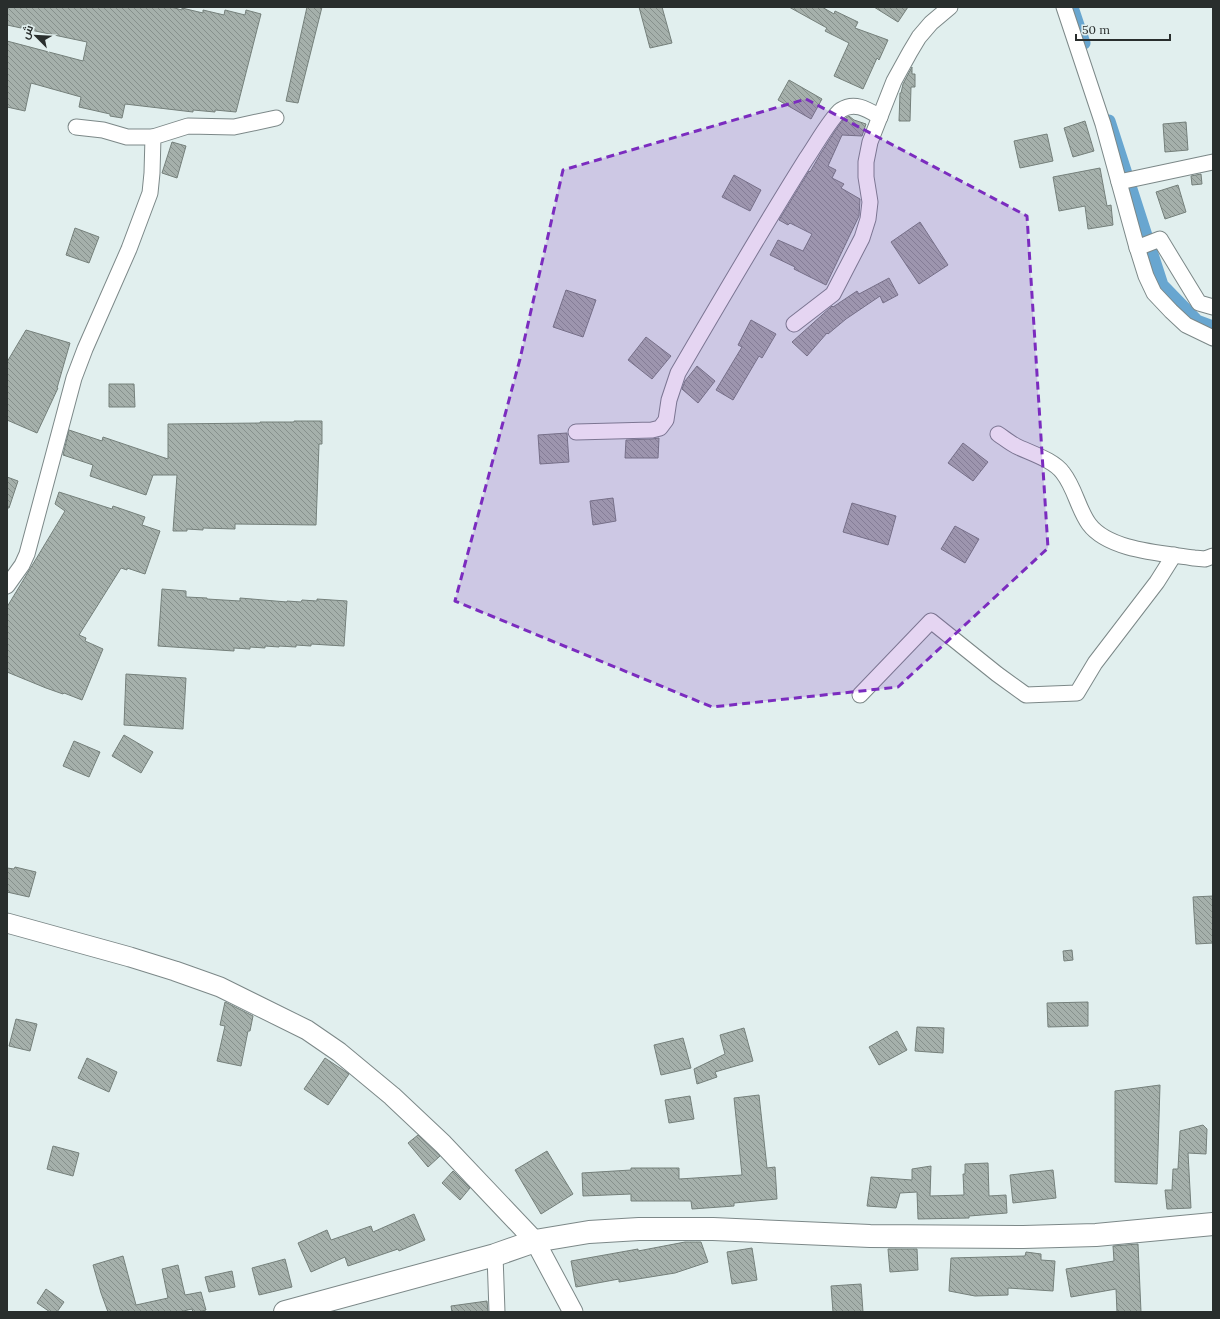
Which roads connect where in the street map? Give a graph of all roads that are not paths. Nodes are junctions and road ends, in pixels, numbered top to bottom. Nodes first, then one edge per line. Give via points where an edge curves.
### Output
1 (950, 7) edge
2 (1064, 7) edge
3 (880, 117) junction
4 (276, 118) dead end
5 (76, 127) dead end
6 (153, 137) junction
7 (1213, 162) edge
8 (1119, 182) junction
9 (1137, 248) junction
10 (1213, 307) edge
11 (794, 324) dead end
12 (1213, 338) edge
13 (576, 432) dead end
14 (998, 434) dead end
15 (1174, 555) junction
16 (1213, 556) edge
17 (7, 586) edge
18 (860, 694) dead end
19 (7, 923) edge
20 (1213, 1224) edge
21 (535, 1241) junction
22 (495, 1255) junction
23 (285, 1312) edge
24 (498, 1312) edge
25 (573, 1312) edge

1 - 3 street via 919,37 894,81
2 - 8 street via 1103,124
3 - 11 street via 870,142 866,162 870,202 862,238 833,294
3 - 13 street via 865,108 851,106 840,111 830,124 785,192 678,373 669,400 666,420 660,428
4 - 6 street via 234,127 188,126
5 - 6 street via 103,130 127,137
6 - 17 street via 150,193 74,378 27,554
7 - 8 street
8 - 9 street
9 - 10 street via 1160,239 1199,303
9 - 12 street via 1154,293 1186,325
14 - 15 street via 1054,465 1063,473 1090,525 1105,538 1129,548
15 - 16 street via 1205,559
15 - 18 street via 1157,582 1095,663 1077,693 1026,695 931,621
19 - 21 street via 130,957 220,987 307,1030 339,1052 392,1096 443,1144
20 - 21 main road via 1096,1235 1023,1237 870,1236 639,1229 589,1232
21 - 22 main road
21 - 25 street
22 - 23 main road
22 - 24 street

